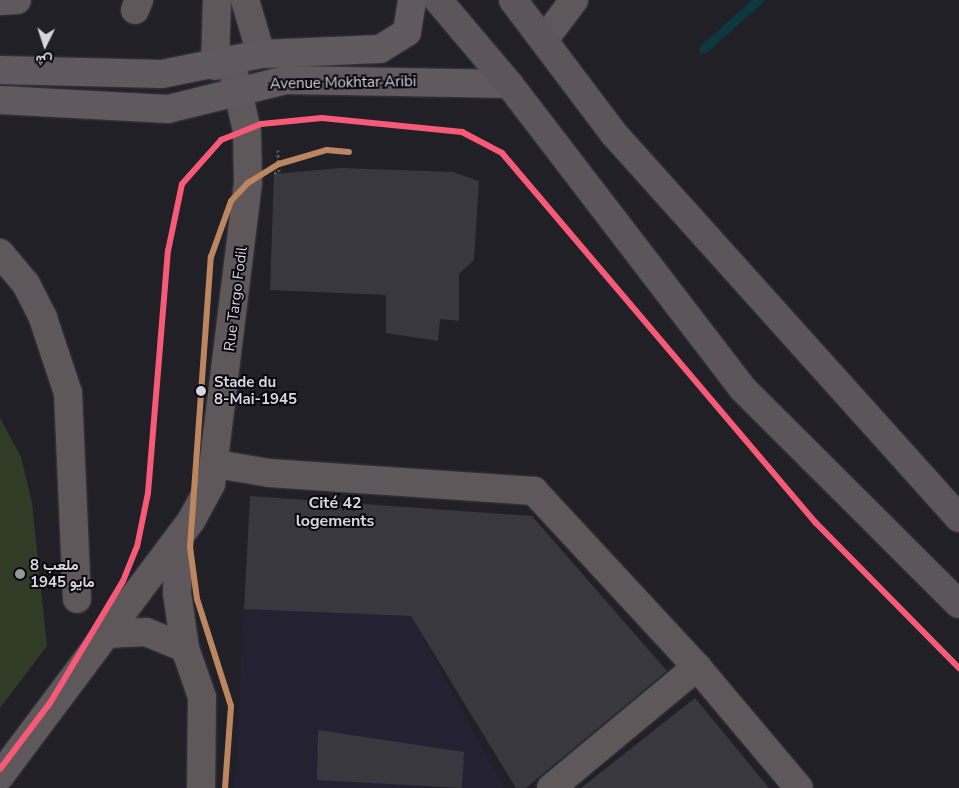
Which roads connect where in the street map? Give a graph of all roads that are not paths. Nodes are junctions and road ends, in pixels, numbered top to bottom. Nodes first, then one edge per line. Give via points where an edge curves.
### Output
1 (217, 0) edge
2 (245, 0) edge
3 (412, 0) edge
4 (438, 0) edge
5 (513, 0) edge
6 (574, 0) edge
7 (544, 40) junction
8 (261, 54) junction
9 (223, 63) junction
10 (0, 70) edge
11 (509, 84) junction
12 (240, 91) junction
13 (0, 100) edge
14 (0, 253) edge
15 (216, 464) junction
16 (959, 518) edge
17 (179, 538) junction
18 (78, 599) dead end
19 (959, 604) edge
20 (106, 634) junction
21 (185, 648) junction
22 (697, 667) junction
23 (0, 776) edge
24 (200, 785) edge
25 (551, 788) edge
26 (799, 788) edge

1 - 9 street, Rue Targo Fodil
2 - 8 street
3 - 8 main road, Avenue Mokhtar Aribi via 407,32 391,46
4 - 11 highway
5 - 7 highway
6 - 7 street
7 - 16 highway via 614,134
8 - 9 main road, Avenue Mokhtar Aribi
9 - 10 main road, Avenue Mokhtar Aribi via 143,75
9 - 12 street, Rue Targo Fodil
11 - 12 main road, Avenue Mokhtar Aribi via 286,80
11 - 19 highway via 742,388
12 - 13 main road, Avenue Mokhtar Aribi via 168,109
12 - 15 street, Rue Targo Fodil via 248,182
14 - 18 street via 26,284 44,318 68,394
15 - 17 street, Rue Targo Fodil via 202,505
15 - 22 street via 269,473 534,491
17 - 20 street, Rue Targo Fodil
17 - 21 street via 177,593
20 - 21 street via 146,632
20 - 23 street, Rue Targo Fodil
21 - 24 street via 202,697
22 - 25 street
22 - 26 street

